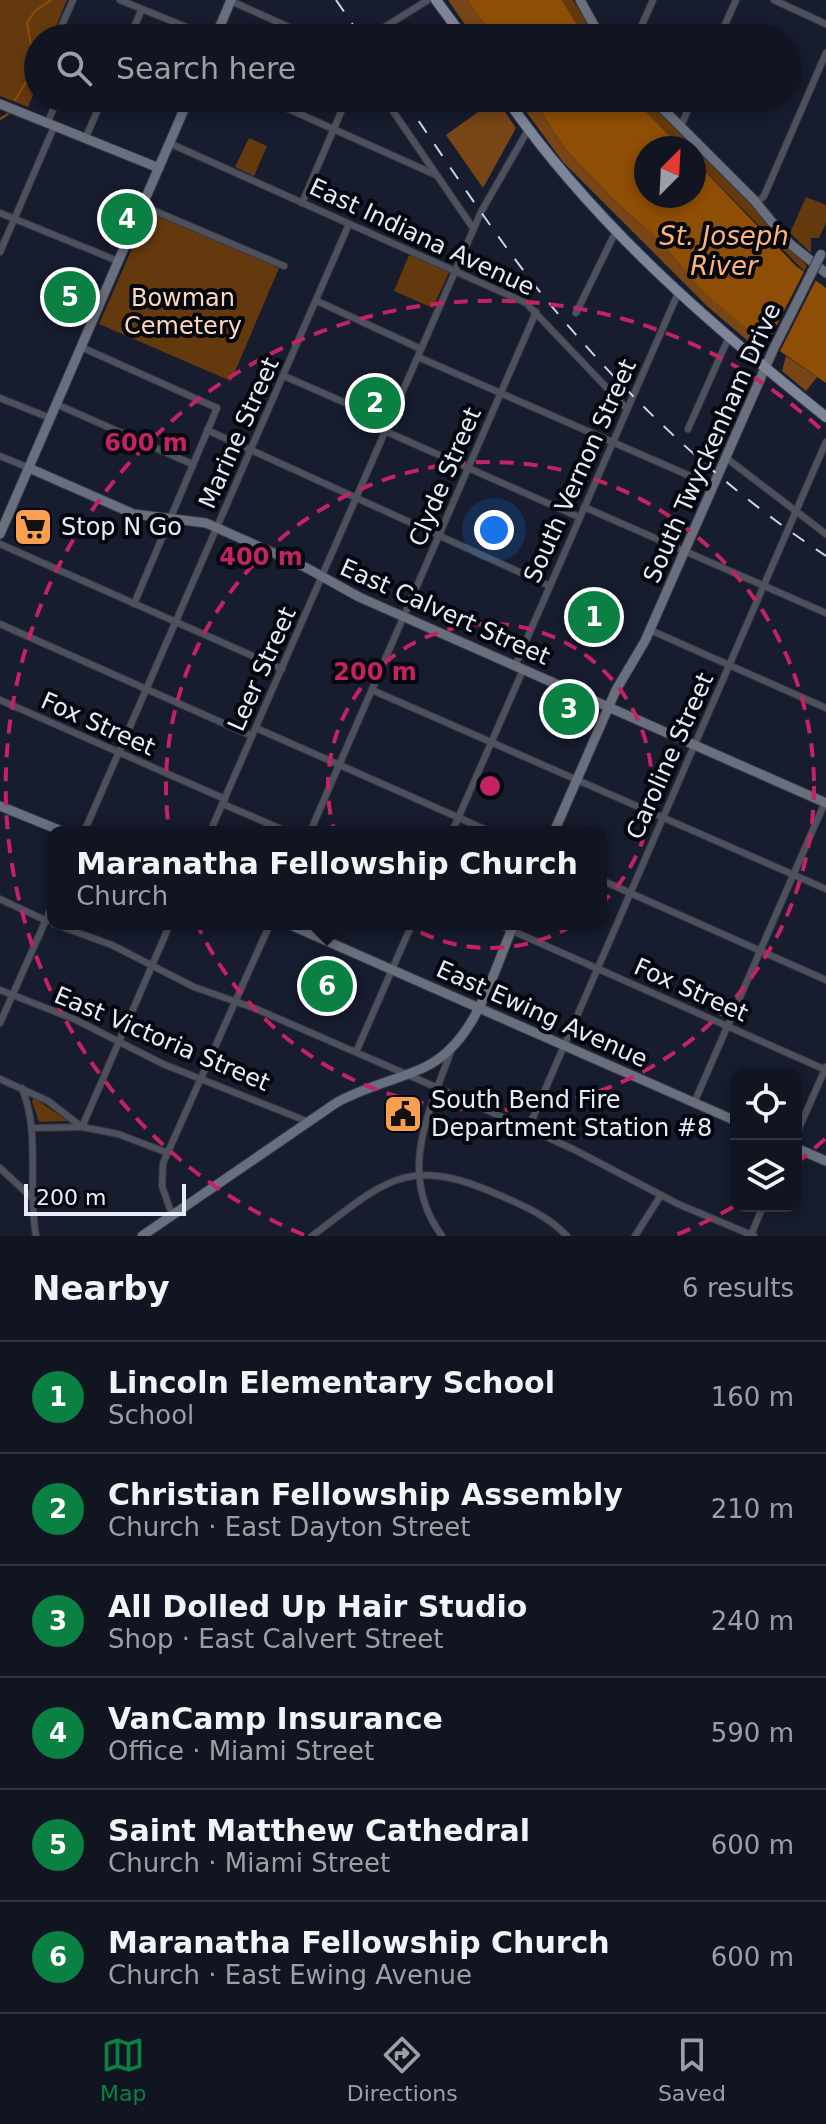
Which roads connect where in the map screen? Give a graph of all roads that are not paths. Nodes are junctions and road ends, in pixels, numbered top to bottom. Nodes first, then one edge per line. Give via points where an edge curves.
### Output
1 (73, 0) edge
2 (120, 0) edge
3 (231, 0) edge
4 (428, 0) edge
5 (436, 0) edge
6 (580, 0) edge
7 (653, 0) edge
8 (736, 0) edge
9 (774, 0) edge
10 (142, 9) junction
11 (62, 24) edge
12 (135, 24) edge
13 (179, 24) edge
14 (220, 24) edge
15 (283, 24) edge
16 (389, 24) edge
17 (454, 24) edge
18 (593, 24) edge
19 (642, 24) edge
20 (725, 24) edge
21 (826, 24) edge
22 (826, 53) edge
23 (0, 104) edge
24 (802, 108) edge
25 (54, 112) edge
26 (97, 112) edge
27 (183, 112) edge
28 (296, 112) edge
29 (341, 112) edge
30 (393, 112) edge
31 (516, 112) edge
32 (666, 112) edge
33 (687, 112) edge
34 (800, 112) edge
35 (51, 125) junction
36 (681, 126) junction
37 (334, 129) junction
38 (528, 130) junction
39 (85, 139) junction
40 (169, 143) junction
41 (159, 168) junction
42 (436, 175) junction
43 (302, 203) junction
44 (757, 203) junction
45 (143, 206) junction
46 (0, 213) edge
47 (14, 219) junction
48 (349, 224) junction
49 (473, 228) junction
50 (617, 229) junction
51 (824, 250) edge
52 (0, 252) edge
53 (118, 261) junction
54 (284, 266) dead end
55 (454, 271) junction
56 (826, 273) edge
57 (679, 291) junction
58 (317, 301) junction
59 (536, 312) junction
60 (576, 313) dead end
61 (728, 339) junction
62 (81, 347) junction
63 (421, 349) junction
64 (418, 357) junction
65 (764, 367) junction
66 (284, 376) junction
67 (501, 394) junction
68 (0, 398) edge
69 (56, 404) junction
70 (627, 409) junction
71 (826, 417) edge
72 (50, 418) junction
73 (389, 422) junction
74 (688, 429) dead end
75 (207, 430) junction
76 (385, 431) junction
77 (826, 442) edge
78 (612, 443) junction
79 (251, 450) junction
80 (0, 456) edge
81 (725, 457) junction
82 (192, 464) junction
83 (29, 468) junction
84 (468, 468) junction
85 (713, 486) junction
86 (356, 497) junction
87 (584, 507) junction
88 (796, 512) junction
89 (579, 517) junction
90 (170, 518) junction
91 (217, 528) junction
92 (0, 534) edge
93 (826, 534) edge
94 (439, 535) junction
95 (0, 544) edge
96 (684, 551) junction
97 (321, 578) junction
98 (550, 586) junction
99 (763, 586) junction
100 (134, 604) junction
101 (826, 613) edge
102 (403, 617) junction
103 (176, 622) junction
104 (0, 624) edge
105 (650, 630) junction
106 (729, 665) junction
107 (519, 668) junction
108 (282, 669) junction
109 (147, 690) junction
110 (372, 690) junction
111 (0, 700) edge
112 (608, 707) junction
113 (826, 708) edge
114 (254, 732) junction
115 (491, 742) junction
116 (694, 745) junction
117 (119, 753) junction
118 (339, 765) junction
119 (577, 780) junction
120 (224, 801) junction
121 (825, 801) edge
122 (0, 806) edge
123 (663, 817) junction
124 (459, 818) junction
125 (49, 826) edge
126 (87, 826) edge
127 (213, 826) edge
128 (276, 826) edge
129 (313, 826) edge
130 (455, 826) edge
131 (477, 826) edge
132 (557, 826) edge
133 (793, 875) junction
134 (607, 883) edge
135 (826, 889) edge
136 (630, 893) junction
137 (0, 899) edge
138 (47, 921) edge
139 (47, 930) edge
140 (70, 930) edge
141 (167, 930) edge
142 (267, 930) edge
143 (302, 930) edge
144 (409, 930) edge
145 (511, 930) edge
146 (518, 930) edge
147 (760, 951) junction
148 (152, 965) junction
149 (596, 968) junction
150 (392, 970) junction
151 (826, 980) edge
152 (0, 990) edge
153 (12, 995) junction
154 (236, 1001) junction
155 (478, 1007) junction
156 (0, 1023) edge
157 (727, 1026) junction
158 (118, 1042) junction
159 (564, 1045) junction
160 (451, 1049) junction
161 (356, 1052) junction
162 (826, 1069) edge
163 (406, 1074) junction
164 (202, 1077) junction
165 (0, 1079) edge
166 (22, 1088) junction
167 (438, 1088) junction
168 (694, 1103) junction
169 (730, 1118) edge
170 (309, 1122) junction
171 (802, 1122) edge
172 (82, 1127) junction
173 (33, 1128) junction
174 (528, 1129) junction
175 (802, 1151) edge
176 (168, 1153) junction
177 (826, 1161) edge
178 (0, 1168) edge
179 (417, 1174) junction
180 (661, 1195) junction
181 (30, 1196) junction
182 (761, 1212) edge
183 (172, 1215) junction
184 (439, 1235) edge
185 (753, 1235) edge
186 (36, 1236) edge
187 (142, 1236) edge
188 (312, 1236) edge
189 (567, 1236) edge
190 (635, 1236) edge

1 - 11 street
2 - 10 street
3 - 14 street
3 - 15 street
4 - 16 street
5 - 17 main road
6 - 18 street
7 - 19 street
8 - 20 street
9 - 21 street
10 - 12 street
10 - 13 street
22 - 24 street
23 - 35 street
25 - 35 street
26 - 39 street
27 - 40 street
28 - 37 street
29 - 37 street
30 - 42 street
31 - 38 main road
32 - 36 street
33 - 36 street
34 - 44 street
35 - 39 street
35 - 47 street
36 - 44 street
37 - 42 street
37 - 43 street
38 - 49 street, Leer Street
38 - 50 main road
39 - 41 street
40 - 41 street
40 - 43 street, East Indiana Avenue
41 - 45 street
42 - 49 street
43 - 48 street, East Indiana Avenue
44 - 56 street via 789,243
45 - 53 street
45 - 54 street
46 - 47 street
47 - 52 street
47 - 53 street
48 - 55 street, East Indiana Avenue
48 - 58 street, Marine Street
49 - 55 street, Leer Street
50 - 57 main road
50 - 60 street
51 - 65 street, South Twyckenham Drive, bridge
53 - 62 street
55 - 59 street, East Indiana Avenue
55 - 63 street, Leer Street
57 - 61 main road
57 - 70 street, South Vernon Street
58 - 63 street
58 - 66 street, Marine Street
59 - 67 street, Clyde Street
59 - 70 street, East Indiana Avenue
61 - 65 main road
61 - 74 street
62 - 69 street
62 - 75 street via 217,408
63 - 64 street, Leer Street
64 - 67 street
64 - 73 street, Leer Street
65 - 71 main road
65 - 81 street, South Twyckenham Drive
66 - 73 street
66 - 79 street, Marine Street
67 - 78 street
67 - 84 street, Clyde Street
68 - 72 street
69 - 72 street
69 - 82 street
70 - 78 street, South Vernon Street
72 - 83 street
73 - 76 street, Leer Street
75 - 79 street
75 - 82 street
76 - 84 street
76 - 86 street, Leer Street
77 - 88 street, Caroline Street
78 - 85 street
78 - 87 street, South Vernon Street
79 - 86 street
79 - 91 street, Marine Street
80 - 83 street, East Calvert Street
81 - 85 street, South Twyckenham Drive
81 - 88 street
82 - 90 street
83 - 90 street, East Calvert Street via 134,514
83 - 92 street
84 - 89 street
84 - 94 street, Clyde Street
85 - 96 street, South Twyckenham Drive
86 - 94 street
86 - 97 street, Leer Street
87 - 89 street, South Vernon Street
87 - 96 street
88 - 93 street
88 - 99 street, Caroline Street
89 - 98 street, South Vernon Street
90 - 91 street, East Calvert Street
90 - 100 street
91 - 97 street, East Calvert Street
91 - 103 street, Marine Street
94 - 98 street
94 - 102 street, Clyde Street
95 - 100 street
96 - 99 street
96 - 105 street, South Twyckenham Drive
97 - 102 street, East Calvert Street
97 - 108 street, Leer Street
98 - 107 street, South Vernon Street
99 - 101 street
99 - 106 street, Caroline Street
100 - 103 street
102 - 107 street, East Calvert Street
102 - 110 street, Clyde Street
103 - 108 street
103 - 109 street, Marine Street
104 - 109 street
105 - 106 street
105 - 112 street, South Twyckenham Drive
106 - 113 street
106 - 116 street, Caroline Street
107 - 112 street, East Calvert Street
107 - 115 street, South Vernon Street
108 - 114 street, Leer Street
109 - 114 street
109 - 117 street, Marine Street
110 - 115 street
110 - 118 street, Clyde Street
111 - 117 street, Fox Street
112 - 116 street, East Calvert Street
112 - 119 street, South Twyckenham Drive
114 - 118 street
114 - 120 street, Leer Street
115 - 119 street
115 - 124 street, South Vernon Street
116 - 121 street, East Calvert Street
116 - 123 street, Caroline Street
117 - 120 street, Fox Street
117 - 126 street, Marine Street
118 - 124 street
118 - 129 street, Clyde Street
119 - 123 street
119 - 132 street, South Twyckenham Drive
120 - 127 street, Leer Street
120 - 128 street, Fox Street
121 - 133 street
122 - 125 street
123 - 133 street
123 - 136 street, Caroline Street
124 - 130 street, South Vernon Street
124 - 131 street
133 - 135 street
133 - 147 street
134 - 136 street
136 - 147 street
136 - 149 street, Caroline Street
137 - 138 street
139 - 153 street
140 - 148 street
141 - 148 street
142 - 154 street
143 - 150 street, East Ewing Avenue
144 - 150 street
145 - 155 street
146 - 149 street, Fox Street
147 - 151 street
147 - 157 street
148 - 154 street
148 - 158 street
149 - 157 street, Fox Street
149 - 159 street, Caroline Street
150 - 155 street, East Ewing Avenue
150 - 161 street
152 - 153 street, East Victoria Street
153 - 156 street
153 - 158 street, East Victoria Street
154 - 161 street
154 - 164 street
155 - 159 street, East Ewing Avenue
155 - 160 street
157 - 162 street, Fox Street
157 - 168 street
158 - 164 street, East Victoria Street
158 - 172 street
159 - 168 street, East Ewing Avenue
159 - 174 street, Caroline Street
160 - 163 street
160 - 167 street
161 - 163 street
162 - 171 street
163 - 167 street
163 - 170 street via 359,1089
164 - 170 street, East Victoria Street
164 - 176 street
165 - 166 street
166 - 172 street
166 - 173 street
167 - 174 street
167 - 179 street via 419,1139
168 - 169 street, East Ewing Avenue
170 - 183 street
172 - 173 street
172 - 176 street
173 - 181 street
174 - 180 street
175 - 177 street
176 - 183 street via 161,1177
178 - 181 street
179 - 184 street via 421,1198
179 - 188 street via 374,1190
179 - 189 street via 471,1183 538,1213
180 - 185 street
180 - 190 street
181 - 186 street
182 - 185 street
183 - 187 street

